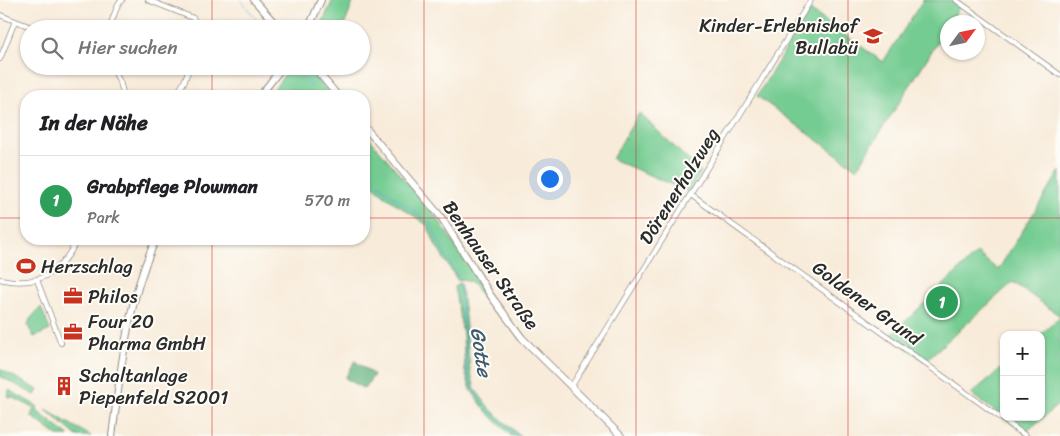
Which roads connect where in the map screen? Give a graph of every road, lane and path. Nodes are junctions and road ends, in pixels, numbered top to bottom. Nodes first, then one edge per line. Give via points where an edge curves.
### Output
1 (122, 0) edge
2 (148, 0) edge
3 (254, 0) edge
4 (321, 0) edge
5 (811, 0) edge
6 (956, 0) edge
7 (0, 14) edge
8 (112, 20) edge
9 (194, 20) edge
10 (272, 20) edge
11 (312, 20) edge
12 (15, 21) junction
13 (20, 23) edge
14 (0, 59) edge
15 (116, 75) edge
16 (187, 75) edge
17 (276, 75) edge
18 (321, 75) edge
19 (1060, 75) edge
20 (122, 90) edge
21 (180, 90) edge
22 (265, 90) edge
23 (333, 90) edge
24 (370, 133) edge
25 (691, 195) junction
26 (74, 245) edge
27 (154, 245) edge
28 (0, 279) edge
29 (37, 280) junction
30 (61, 342) dead end
31 (571, 387) junction
32 (112, 435) edge
33 (621, 436) edge
34 (1026, 436) edge

1 - 8 street
2 - 9 street
3 - 10 main road
4 - 11 main road
5 - 25 street, Dörenerholzweg
6 - 19 street
7 - 12 street
12 - 13 street
12 - 14 street
15 - 20 street
16 - 21 street
17 - 22 main road
18 - 23 main road
24 - 31 main road, Benhauser Straße via 441,217 522,338
25 - 31 street, Dörenerholzweg
25 - 34 street, Goldener Grund
26 - 29 street via 60,266
27 - 32 main road via 140,278 125,337
28 - 29 street via 17,282
29 - 30 street
31 - 33 main road, Benhauser Straße

